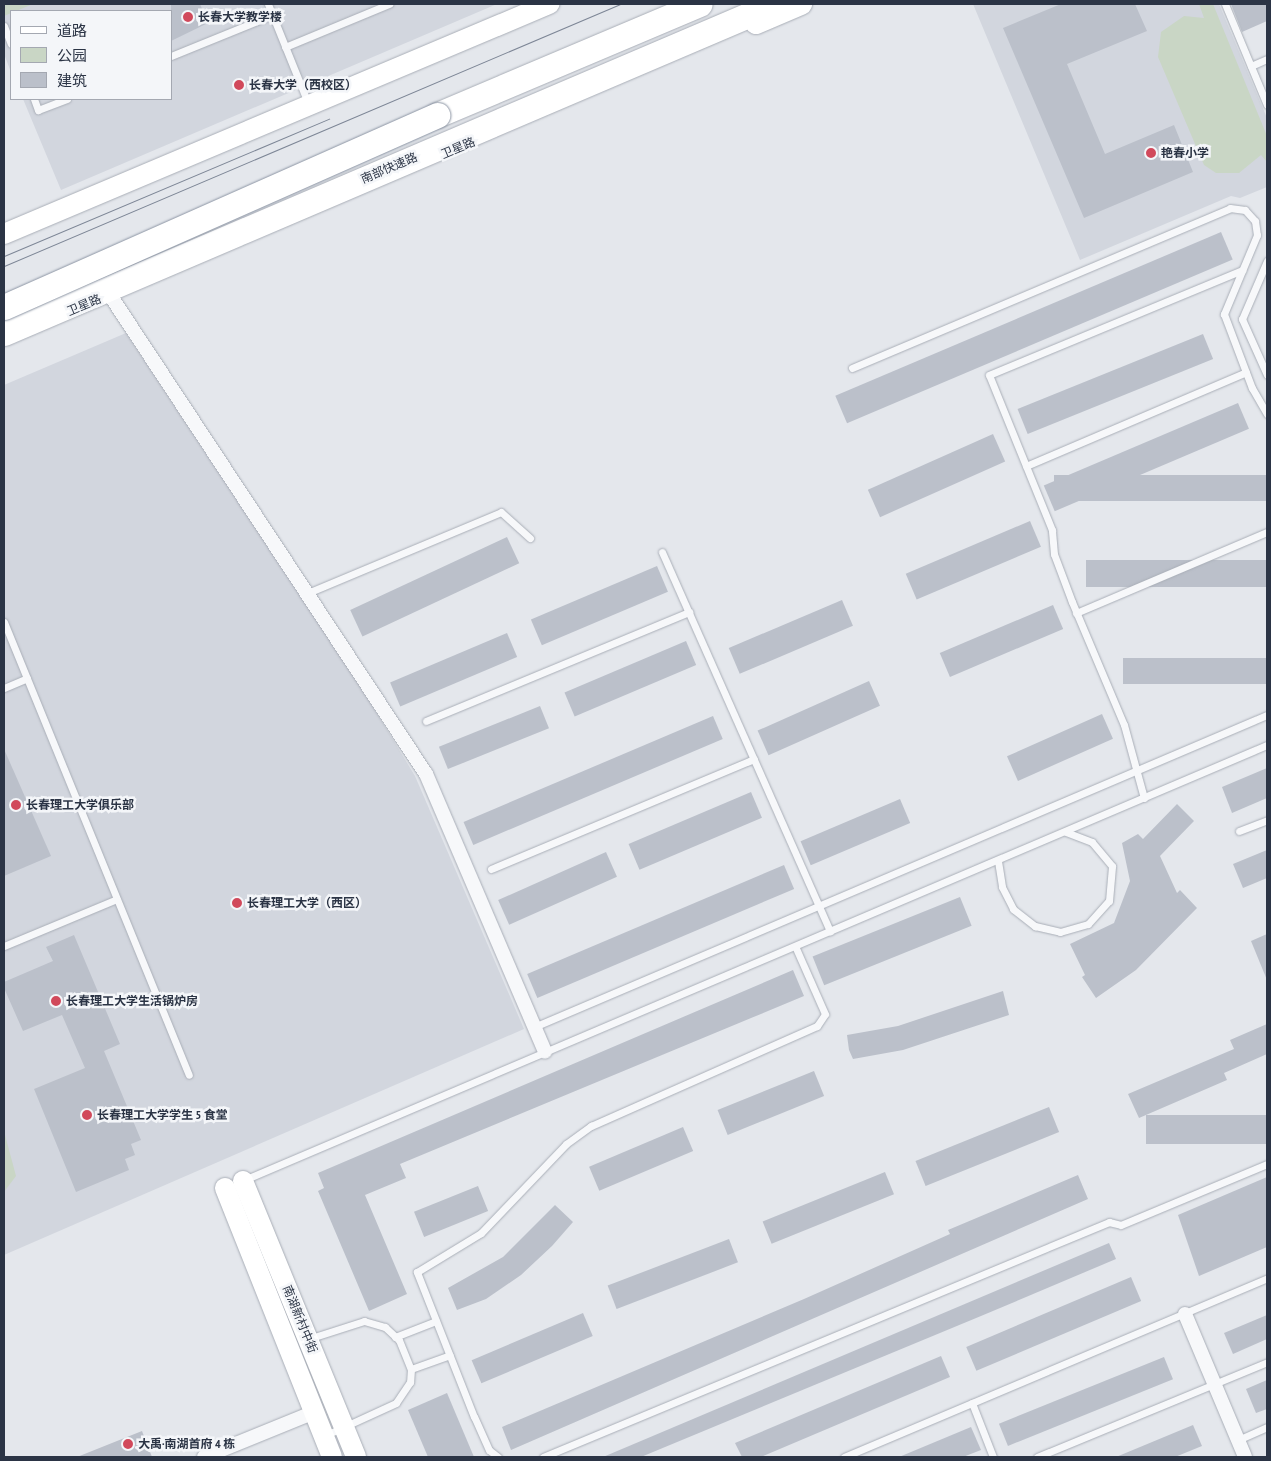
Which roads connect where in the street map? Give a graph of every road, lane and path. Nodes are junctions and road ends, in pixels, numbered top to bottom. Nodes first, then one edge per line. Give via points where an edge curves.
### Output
1 (268, 4) edge
2 (389, 4) edge
3 (549, 4) edge
4 (665, 4) edge
5 (700, 4) edge
6 (716, 4) edge
7 (774, 4) edge
8 (801, 4) edge
9 (1225, 4) edge
10 (272, 15) junction
11 (4, 26) edge
12 (10, 41) edge
13 (285, 47) junction
14 (172, 56) edge
15 (1267, 59) edge
16 (1251, 66) junction
17 (34, 100) edge
18 (64, 100) edge
19 (1267, 104) edge
20 (309, 106) junction
21 (437, 115) junction
22 (4, 234) edge
23 (1267, 261) edge
24 (1242, 270) junction
25 (110, 295) junction
26 (4, 297) edge
27 (4, 307) edge
28 (4, 333) edge
29 (4, 339) edge
30 (852, 368) dead end
31 (1246, 372) junction
32 (1267, 375) edge
33 (1267, 414) edge
34 (1026, 466) junction
35 (1267, 532) edge
36 (530, 538) dead end
37 (662, 552) dead end
38 (310, 592) junction
39 (689, 612) junction
40 (1076, 613) junction
41 (4, 622) edge
42 (27, 678) junction
43 (4, 688) edge
44 (1267, 715) edge
45 (426, 721) dead end
46 (1267, 746) edge
47 (754, 759) junction
48 (1138, 771) junction
49 (1144, 798) junction
50 (1267, 820) edge
51 (1066, 832) junction
52 (1239, 832) dead end
53 (998, 861) junction
54 (491, 869) dead end
55 (117, 899) junction
56 (819, 906) junction
57 (830, 932) junction
58 (4, 946) edge
59 (795, 946) junction
60 (534, 1027) junction
61 (545, 1052) junction
62 (188, 1075) dead end
63 (1267, 1164) edge
64 (234, 1184) junction
65 (1267, 1278) edge
66 (1186, 1314) junction
67 (436, 1320) junction
68 (395, 1337) junction
69 (308, 1339) junction
70 (289, 1348) junction
71 (450, 1355) junction
72 (1267, 1362) edge
73 (411, 1370) junction
74 (1214, 1384) junction
75 (972, 1403) junction
76 (315, 1412) junction
77 (1267, 1427) edge
78 (344, 1428) junction
79 (324, 1436) junction
80 (1238, 1440) junction
81 (204, 1457) edge
82 (332, 1457) edge
83 (356, 1457) edge
84 (498, 1457) edge
85 (543, 1457) edge
86 (844, 1457) edge
87 (993, 1457) edge
88 (1037, 1457) edge
89 (1243, 1457) edge

1 - 10 lane
2 - 13 lane
3 - 20 street
4 - 21 highway
5 - 21 highway
6 - 26 main road
7 - 28 highway, 南部快速路
8 - 25 main road, 卫星路
9 - 16 lane
10 - 13 lane
10 - 14 lane
11 - 12 lane
13 - 20 lane
15 - 16 lane
16 - 19 lane
17 - 18 lane via 38,110
20 - 22 street
21 - 27 highway, bridge
23 - 32 lane via 1242,319
24 - 30 lane via 1257,235 1255,221 1245,210 1230,208
24 - 31 lane via 1224,314
24 - 34 lane via 989,375
25 - 29 main road, 卫星路
25 - 38 street
31 - 33 lane
31 - 34 lane
34 - 40 lane via 1052,530 1054,554
35 - 40 lane
36 - 38 lane via 501,512
37 - 39 lane
38 - 60 street via 426,774
39 - 45 lane
39 - 47 lane
40 - 48 lane via 1124,725
41 - 42 lane
42 - 43 lane
42 - 55 lane
44 - 48 lane
46 - 49 lane
47 - 54 lane
47 - 56 lane
48 - 49 lane
48 - 56 lane
49 - 51 lane
50 - 52 lane
51 - 53 lane
51 - 53 lane via 1092,842 1112,866 1114,882 1109,901 1088,924 1060,932 1035,926 1013,909 1002,887
53 - 57 lane
55 - 58 lane
55 - 62 lane
56 - 57 lane
56 - 60 lane
57 - 59 lane
59 - 61 lane
59 - 67 lane via 824,1014 818,1026 617,1113 566,1144 481,1233 417,1272
60 - 61 street
61 - 64 lane
63 - 85 lane via 1121,1225 1109,1222
64 - 69 street, 南湖新村中街
64 - 70 street, 南湖新村中街
65 - 66 lane
66 - 74 street
66 - 75 lane
67 - 68 lane
67 - 71 lane
68 - 69 lane via 385,1327 364,1321
68 - 73 lane
69 - 70 lane
69 - 78 street, 南湖新村中街
70 - 76 street, 南湖新村中街
71 - 73 lane
71 - 84 lane via 485,1442
72 - 74 lane
73 - 78 lane via 410,1382 396,1403
74 - 80 street
74 - 88 lane
75 - 86 lane
75 - 87 lane
76 - 79 street, 南湖新村中街
76 - 81 street
77 - 80 lane
78 - 79 lane
78 - 83 street, 南湖新村中街
79 - 82 street, 南湖新村中街
80 - 89 street

